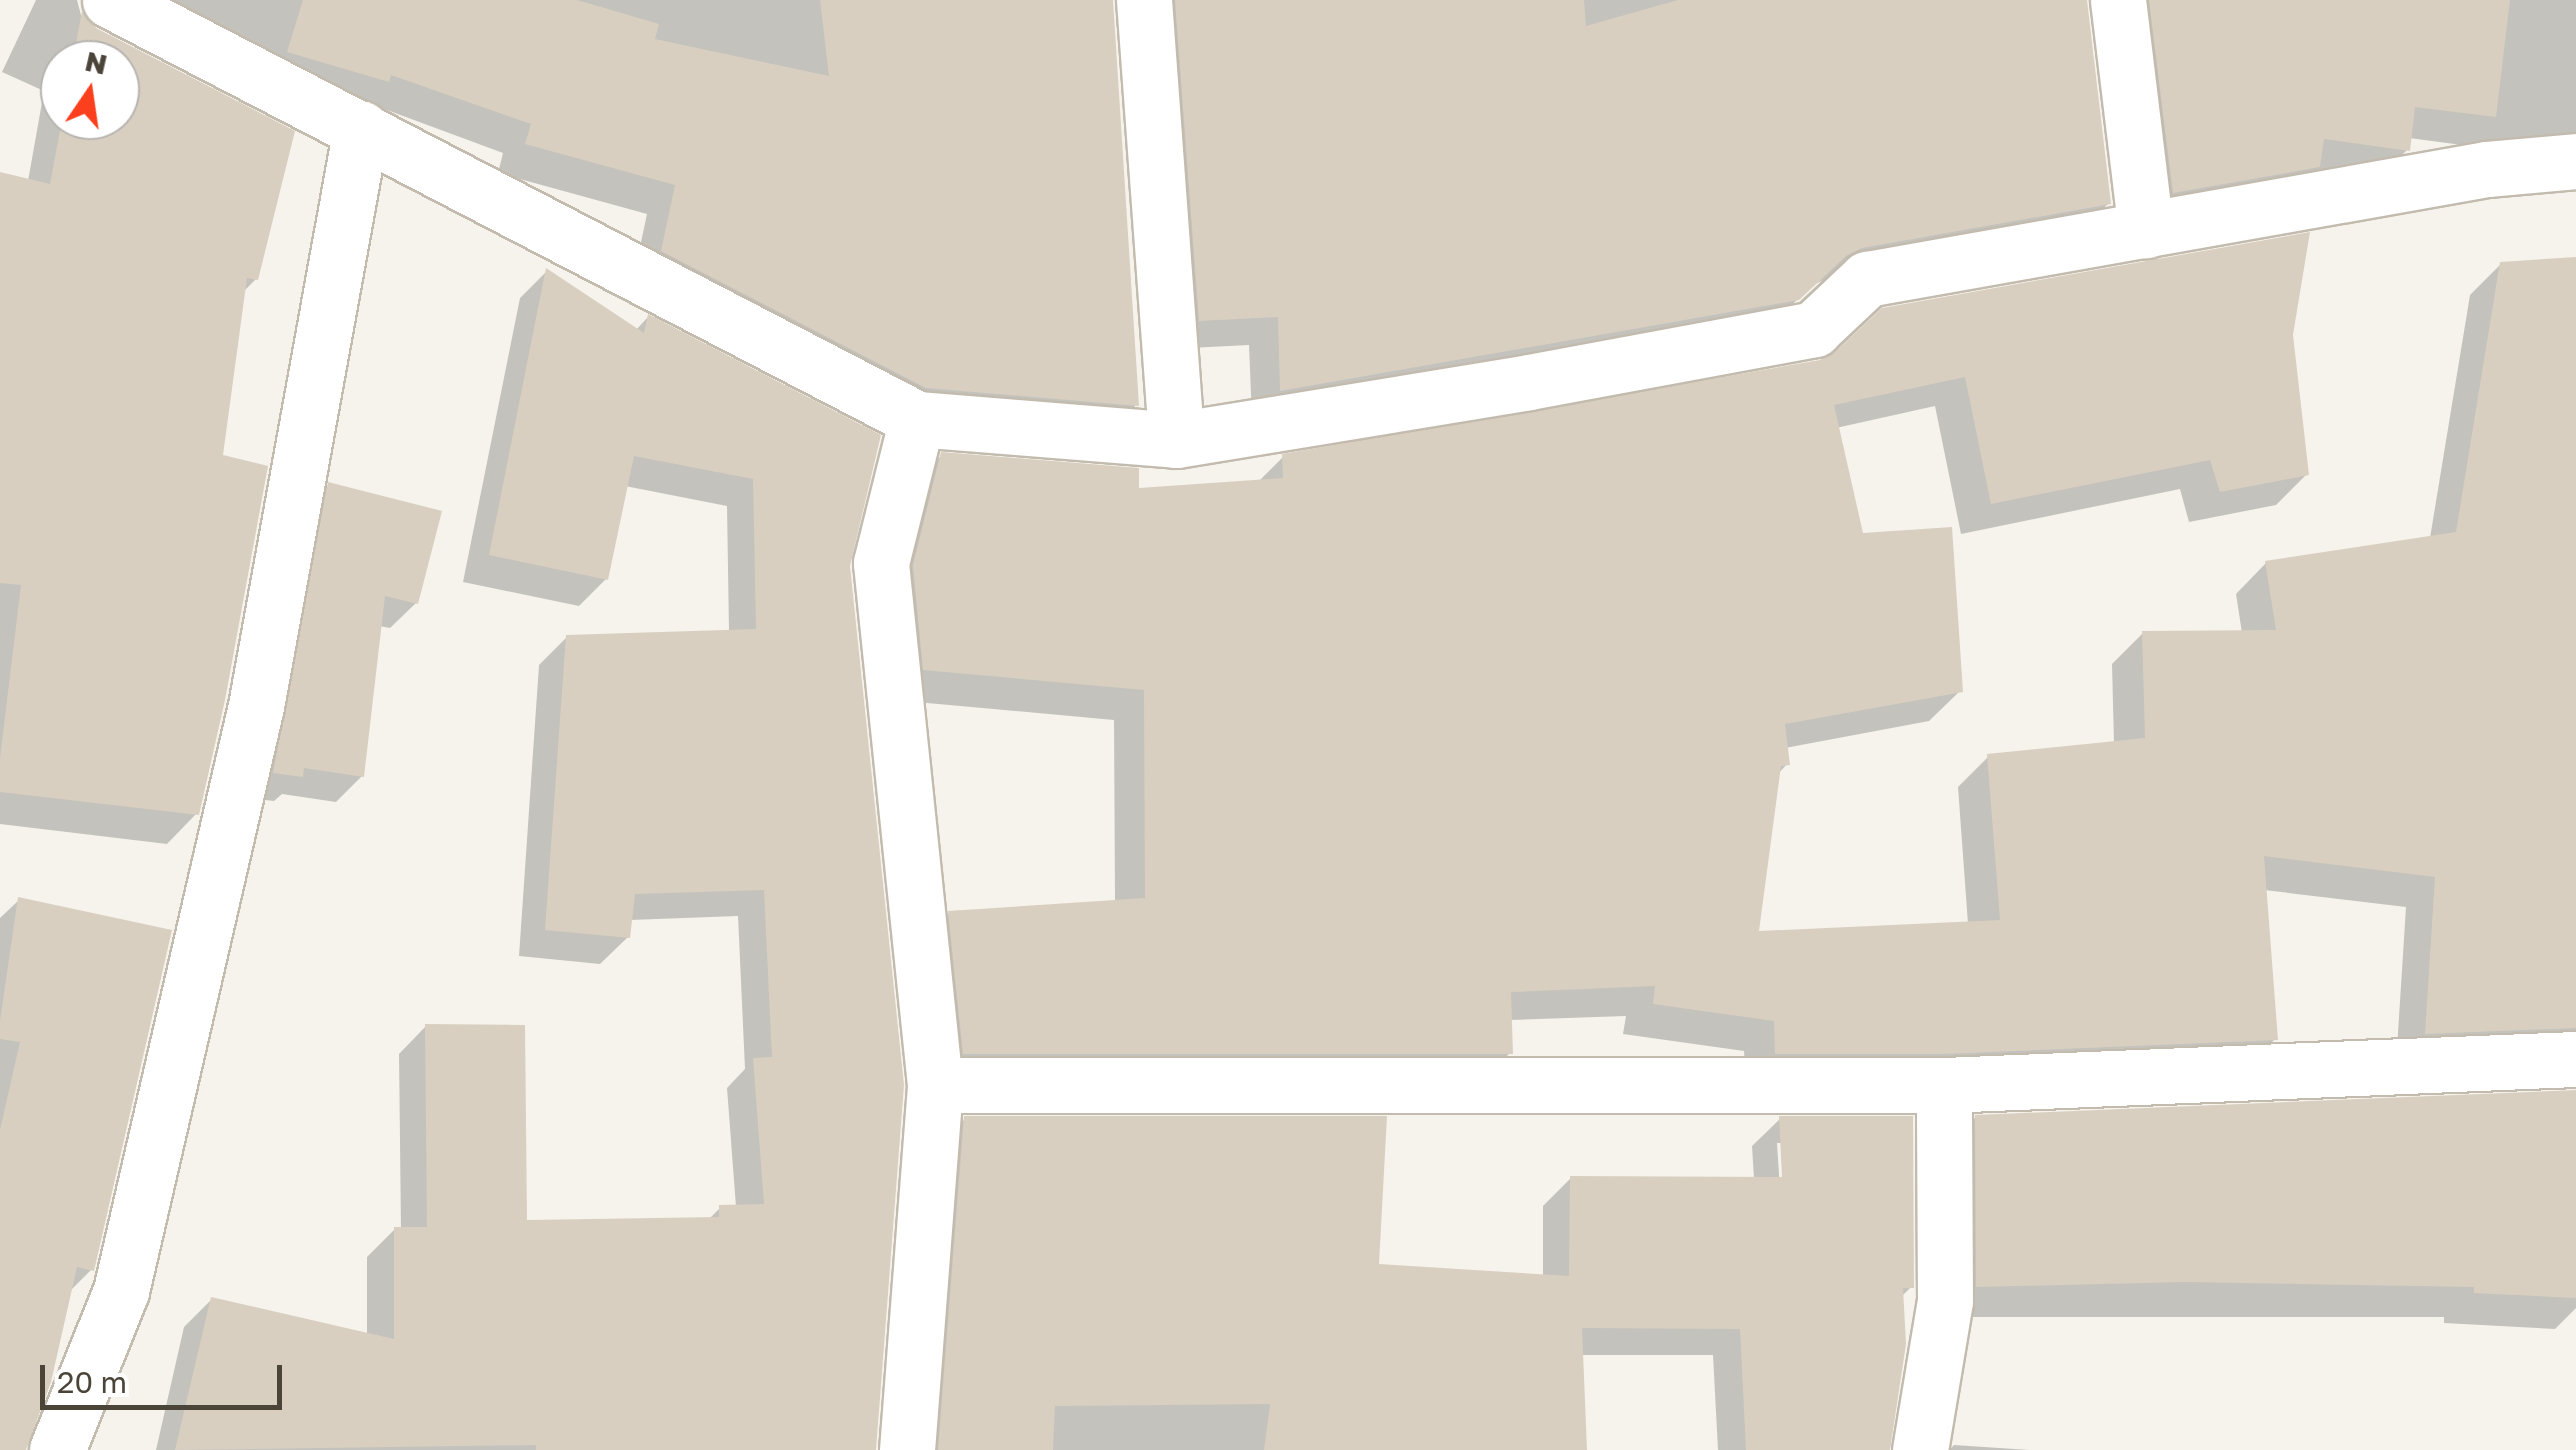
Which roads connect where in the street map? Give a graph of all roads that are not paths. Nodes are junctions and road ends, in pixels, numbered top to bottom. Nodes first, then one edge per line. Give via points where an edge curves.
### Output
1 (110, 0) edge
2 (1144, 0) edge
3 (2118, 0) edge
4 (361, 128) junction
5 (2576, 162) edge
6 (2146, 230) junction
7 (917, 418) junction
8 (1176, 440) junction
9 (2576, 1059) edge
10 (936, 1085) junction
11 (1944, 1085) junction
12 (57, 1450) edge
13 (907, 1450) edge
14 (1920, 1450) edge

1 - 4 street
2 - 8 street
3 - 6 street
4 - 7 street
4 - 12 street via 256,706 122,1292
5 - 6 street via 2487,169
6 - 8 street via 1867,279 1814,329
7 - 8 street
7 - 10 street via 881,562
9 - 11 street
10 - 11 street
10 - 13 street
11 - 14 street via 1945,1301

